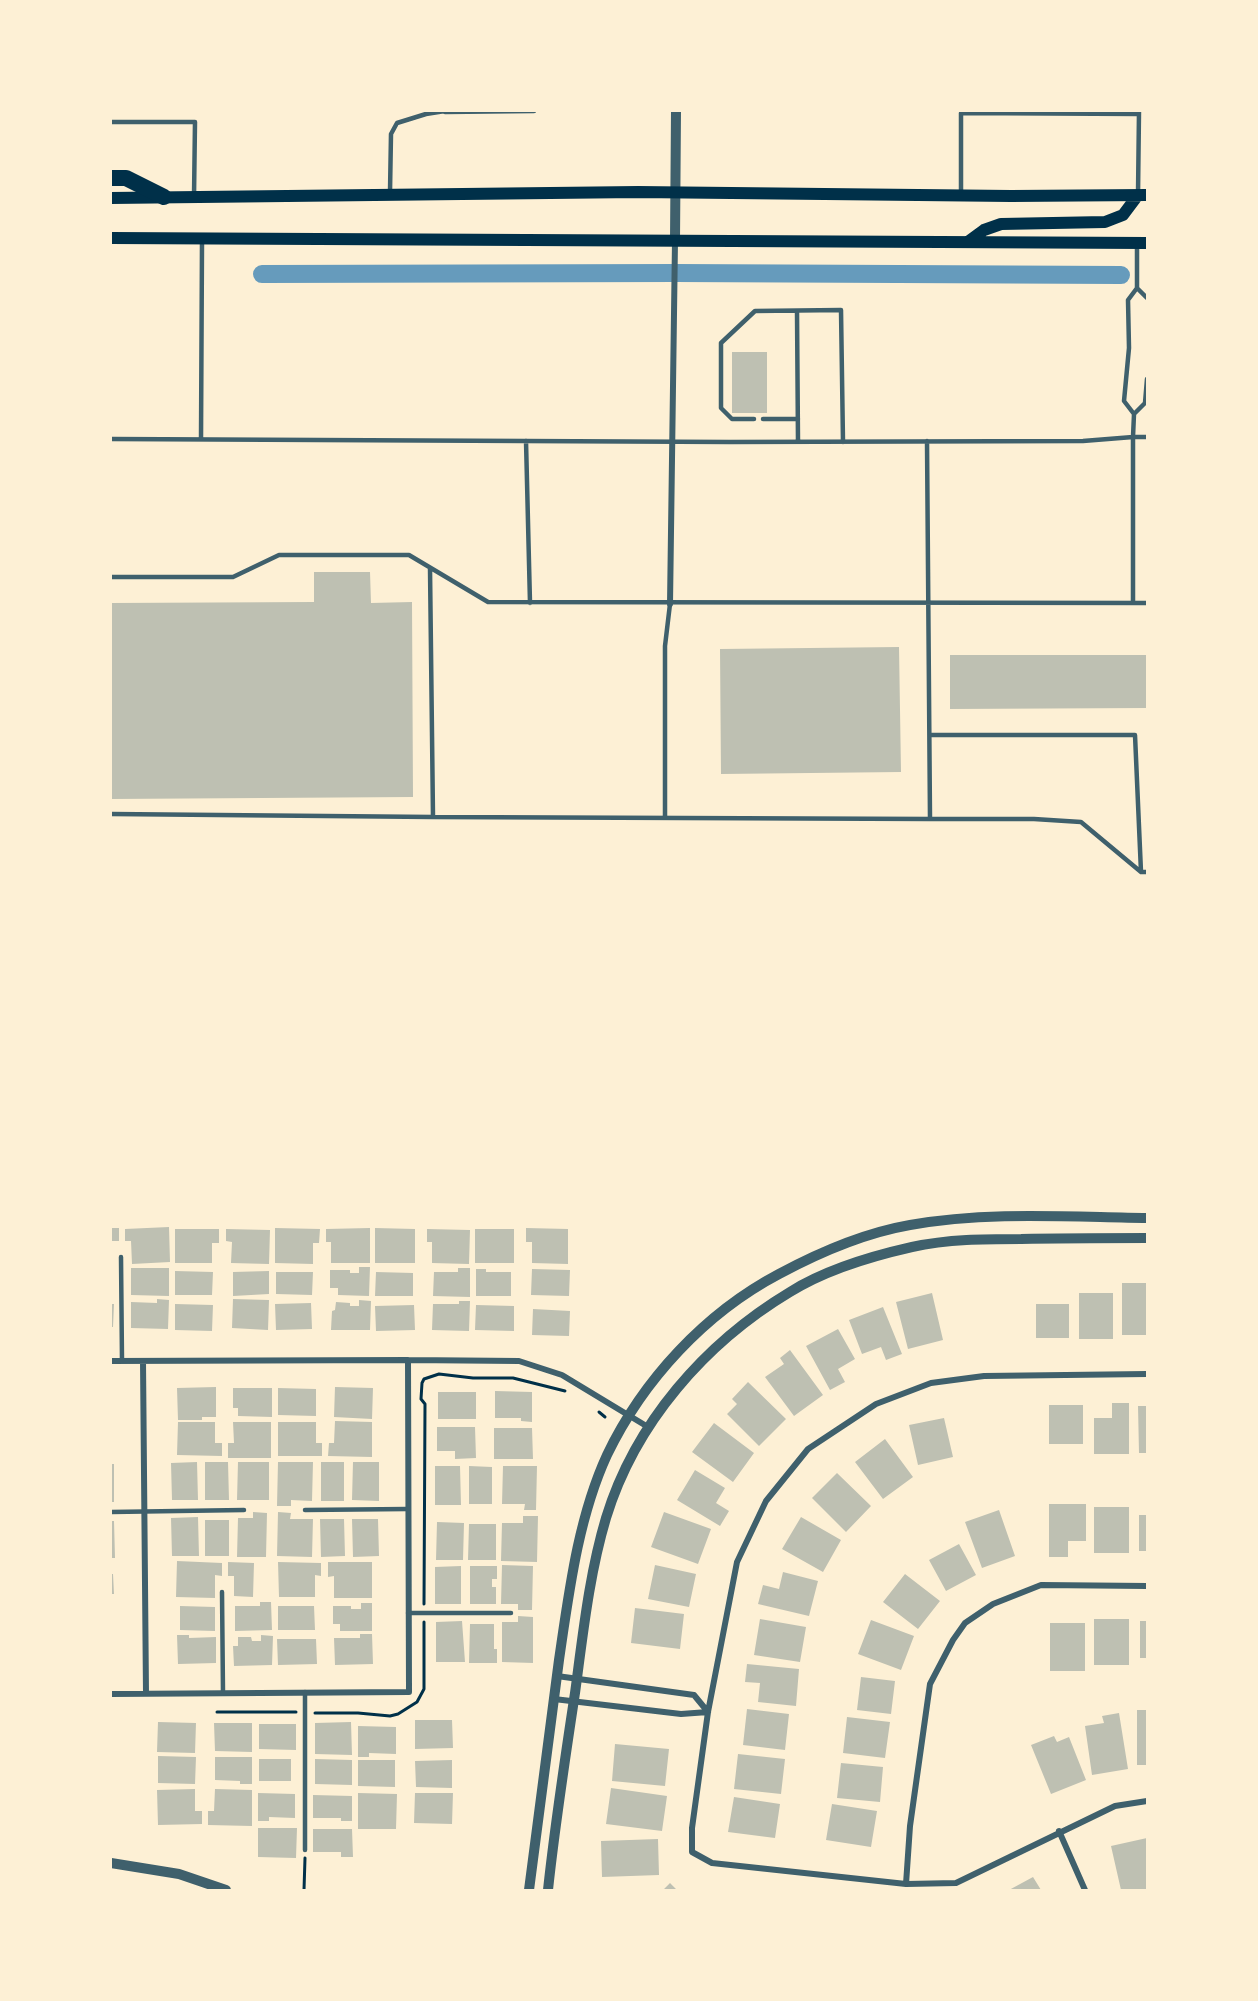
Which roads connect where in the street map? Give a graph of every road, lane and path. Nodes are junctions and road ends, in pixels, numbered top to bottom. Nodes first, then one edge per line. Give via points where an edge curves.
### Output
1 (445, 111) edge
2 (494, 111) edge
3 (523, 111) edge
4 (534, 111) edge
5 (676, 111) edge
6 (961, 112) edge
7 (986, 112) edge
8 (1139, 112) edge
9 (111, 122) edge
10 (111, 178) edge
11 (675, 192) junction
12 (390, 195) junction
13 (961, 195) junction
14 (1143, 195) edge
15 (164, 197) junction
16 (194, 197) junction
17 (111, 198) edge
18 (111, 238) edge
19 (202, 238) junction
20 (675, 240) junction
21 (969, 241) junction
22 (1142, 243) edge
23 (1137, 288) junction
24 (1147, 298) edge
25 (797, 311) junction
26 (1147, 380) edge
27 (1134, 414) junction
28 (754, 419) dead end
29 (763, 419) dead end
30 (798, 419) junction
31 (1133, 437) junction
32 (1147, 437) edge
33 (111, 439) edge
34 (201, 440) junction
35 (526, 441) junction
36 (673, 441) junction
37 (927, 441) junction
38 (798, 442) junction
39 (843, 442) junction
40 (430, 568) junction
41 (111, 577) edge
42 (530, 603) junction
43 (930, 603) junction
44 (1133, 603) junction
45 (1147, 603) edge
46 (670, 604) junction
47 (930, 735) junction
48 (111, 814) edge
49 (433, 817) junction
50 (665, 817) junction
51 (930, 819) junction
52 (1144, 872) edge
53 (1147, 1218) edge
54 (1147, 1238) edge
55 (121, 1257) dead end
56 (408, 1360) junction
57 (111, 1361) edge
58 (122, 1362) junction
59 (143, 1362) junction
60 (1147, 1374) edge
61 (630, 1416) junction
62 (648, 1427) junction
63 (244, 1509) dead end
64 (407, 1509) junction
65 (143, 1510) junction
66 (305, 1510) dead end
67 (111, 1512) edge
68 (1147, 1586) edge
69 (222, 1592) dead end
70 (408, 1613) junction
71 (512, 1613) dead end
72 (557, 1676) junction
73 (577, 1679) junction
74 (305, 1692) junction
75 (223, 1693) junction
76 (111, 1694) edge
77 (146, 1694) junction
78 (554, 1699) junction
79 (573, 1701) junction
80 (708, 1712) junction
81 (1147, 1801) edge
82 (1059, 1832) junction
83 (305, 1850) joint
84 (111, 1863) edge
85 (906, 1884) junction
86 (226, 1890) edge
87 (304, 1890) edge
88 (529, 1890) edge
89 (548, 1890) edge
90 (1085, 1890) edge

1 - 2 lane
1 - 12 lane via 397,123 391,134
2 - 3 lane
3 - 4 lane
5 - 11 street
6 - 7 lane
6 - 13 lane
7 - 8 lane
8 - 14 lane
9 - 16 lane via 195,122
10 - 15 highway via 126,178
11 - 12 main road
11 - 13 main road
11 - 20 street
12 - 16 main road
13 - 14 main road
14 - 21 main road via 1123,215 1105,222 1001,224
15 - 16 main road
15 - 17 main road
18 - 19 main road
19 - 20 main road
19 - 34 lane
20 - 21 main road
20 - 36 street
21 - 22 main road
22 - 23 lane
23 - 24 lane
23 - 27 lane via 1128,300 1124,401
25 - 28 lane via 755,311 721,343 721,408 732,419
25 - 30 lane
25 - 39 lane via 841,310
26 - 27 lane via 1145,403
27 - 31 lane
29 - 30 lane
30 - 38 lane
31 - 32 lane
31 - 37 lane via 1083,441
31 - 44 lane
33 - 34 lane
34 - 35 lane
35 - 36 lane
35 - 42 lane
36 - 38 lane
36 - 46 street
37 - 39 lane
37 - 43 lane
38 - 39 lane
40 - 41 lane via 409,555 279,555 233,577
40 - 42 lane via 488,602
40 - 49 lane
42 - 46 lane
43 - 44 lane
43 - 46 lane
43 - 47 lane
44 - 45 lane
46 - 50 lane via 665,646
47 - 51 lane
47 - 52 lane via 1135,735
48 - 49 lane
49 - 50 lane
50 - 51 lane
51 - 52 lane via 1081,822
53 - 61 street via 975,1217 889,1230 841,1245 767,1280 725,1308 656,1378
54 - 62 street via 970,1240 915,1246 849,1265 791,1291 716,1347 693,1369
55 - 58 lane
56 - 59 street
56 - 61 street via 519,1361 562,1375
56 - 64 street
57 - 58 street
58 - 59 street
59 - 65 street
60 - 80 street via 984,1376 931,1383 876,1404 808,1449 766,1501 737,1562
61 - 62 street
61 - 72 street via 607,1456 590,1503 571,1583
62 - 73 street via 607,1517 590,1586
63 - 65 lane
64 - 66 lane
64 - 70 street
65 - 67 lane
65 - 77 street
68 - 85 street via 1041,1585 993,1604 965,1623 930,1684
69 - 75 lane
70 - 71 lane
70 - 74 street via 409,1692
72 - 73 street
72 - 78 street
73 - 79 street
73 - 80 street via 694,1695
74 - 75 street
74 - 83 lane
75 - 77 street
76 - 77 street
78 - 79 street
78 - 88 street
79 - 80 street via 681,1714
79 - 89 street
80 - 85 street via 692,1852 712,1863
81 - 82 street via 1115,1806
82 - 85 street via 956,1883
82 - 90 street
83 - 87 path
84 - 86 street via 179,1874

